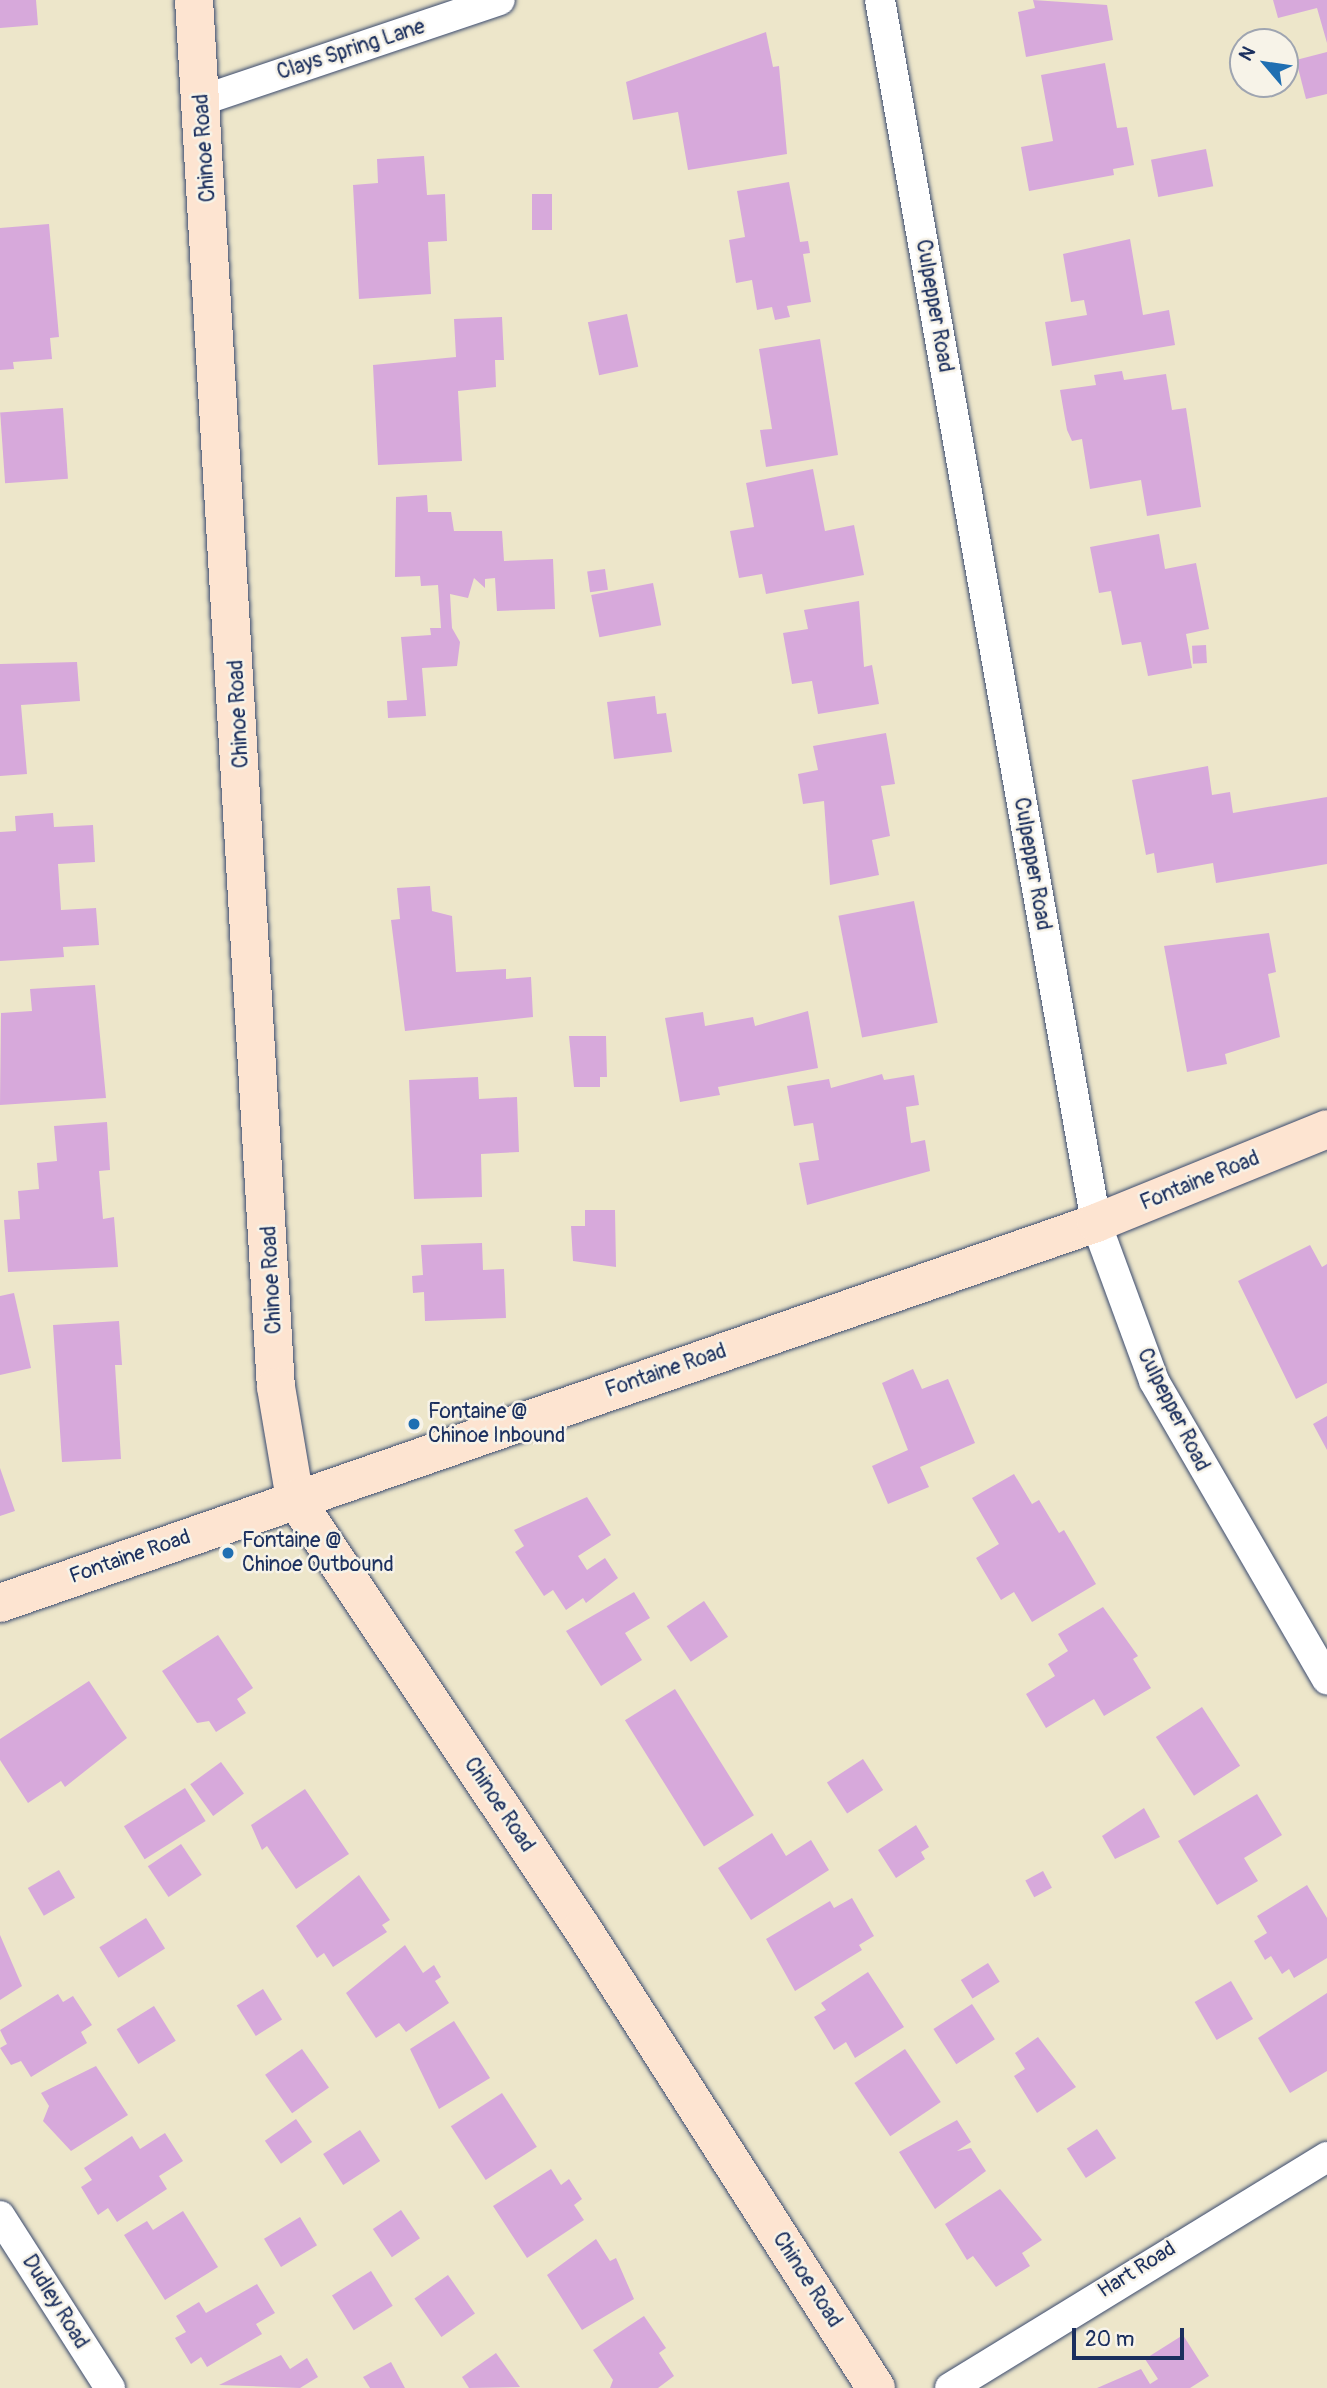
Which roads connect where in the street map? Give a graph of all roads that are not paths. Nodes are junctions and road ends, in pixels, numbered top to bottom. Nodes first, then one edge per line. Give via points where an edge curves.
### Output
1 (194, 0) edge
2 (500, 0) edge
3 (880, 0) edge
4 (203, 100) junction
5 (1327, 1129) edge
6 (1096, 1223) junction
7 (295, 1499) junction
8 (0, 1603) edge
9 (1327, 1679) edge
10 (1327, 2157) edge
11 (0, 2216) edge
12 (110, 2388) edge
13 (876, 2388) edge
14 (950, 2388) edge

1 - 4 street, Chinoe Road
2 - 4 street, Clays Spring Lane
3 - 6 street, Culpepper Road
4 - 7 street, Chinoe Road via 276,1387
5 - 6 street, Fontaine Road
6 - 7 street, Fontaine Road
6 - 9 street, Culpepper Road via 1154,1381
7 - 8 street, Fontaine Road
7 - 13 street, Chinoe Road via 582,1928
10 - 14 street, Hart Road
11 - 12 street, Dudley Road

